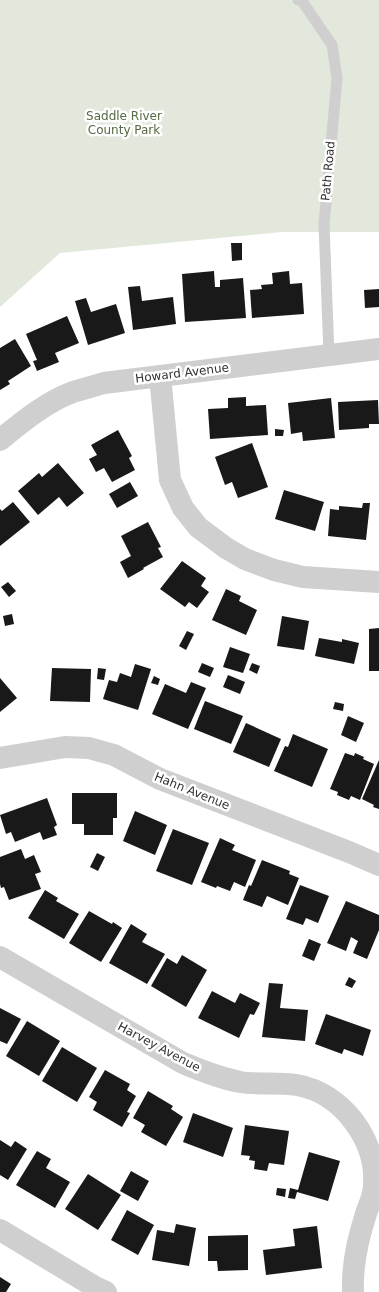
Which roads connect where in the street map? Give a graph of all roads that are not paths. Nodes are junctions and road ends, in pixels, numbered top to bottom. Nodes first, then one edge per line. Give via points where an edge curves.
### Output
1 (298, 0) edge
2 (379, 350) edge
3 (329, 355) junction
4 (160, 376) junction
5 (0, 440) edge
6 (379, 582) edge
7 (0, 758) edge
8 (379, 865) edge
9 (0, 957) edge
10 (377, 1187) edge
11 (0, 1230) edge
12 (106, 1292) edge
13 (353, 1292) edge

1 - 3 lane, Path Road via 302,1 332,45 337,78 324,224
2 - 3 street, Howard Avenue
3 - 4 street, Howard Avenue
4 - 5 street, Howard Avenue via 104,383 72,393 45,406
4 - 6 street via 170,480 183,508 198,527 245,559 274,570 303,577
7 - 8 street, Hahn Avenue via 65,747 89,748 114,755 160,779
9 - 10 street, Harvey Avenue via 183,1063 242,1082 299,1086 320,1093 338,1105 363,1136 369,1148
10 - 13 street, Harvey Avenue via 365,1216 356,1252
11 - 12 street

